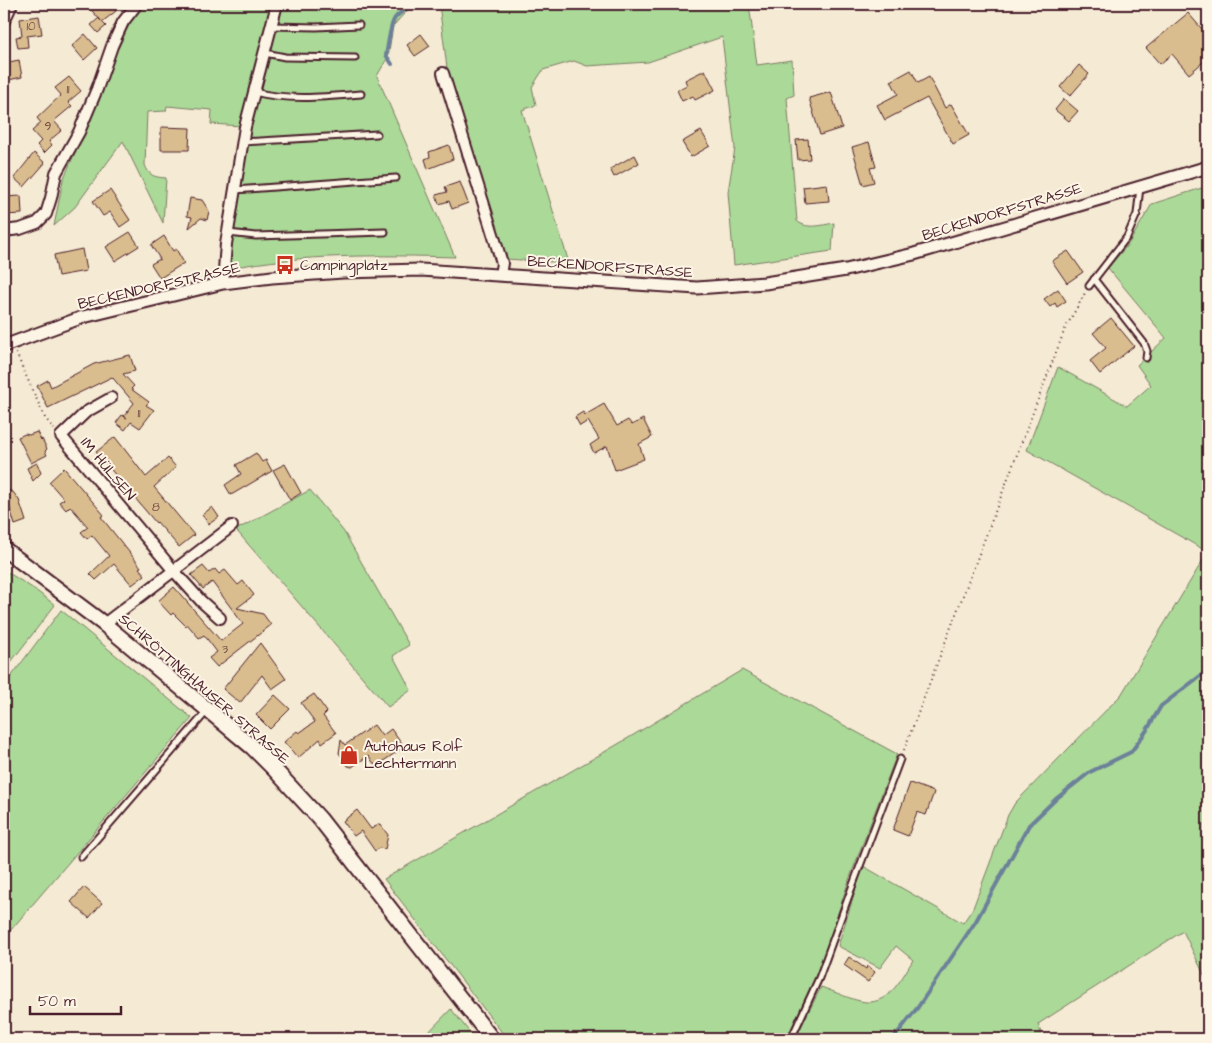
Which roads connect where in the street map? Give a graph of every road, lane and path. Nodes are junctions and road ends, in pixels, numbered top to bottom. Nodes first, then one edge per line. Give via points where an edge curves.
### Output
1 (12, 4) edge
2 (137, 4) edge
3 (277, 4) edge
4 (4, 21) edge
5 (359, 25) dead end
6 (271, 26) junction
7 (264, 53) junction
8 (355, 58) dead end
9 (443, 73) dead end
10 (254, 92) junction
11 (361, 94) dead end
12 (377, 134) dead end
13 (242, 142) junction
14 (1208, 166) edge
15 (396, 178) dead end
16 (1140, 186) junction
17 (235, 190) junction
18 (4, 231) edge
19 (385, 232) dead end
20 (228, 233) junction
21 (500, 275) junction
22 (1094, 279) junction
23 (223, 284) junction
24 (1089, 286) joint
25 (8, 344) edge
26 (1146, 358) dead end
27 (111, 398) dead end
28 (61, 436) junction
29 (232, 526) dead end
30 (4, 549) edge
31 (174, 571) junction
32 (220, 618) dead end
33 (104, 624) junction
34 (208, 710) junction
35 (900, 759) joint
36 (81, 856) dead end
37 (492, 1039) edge
38 (791, 1039) edge

1 - 4 street
2 - 18 street via 123,22 86,115 56,173 46,214 37,223
3 - 6 street
5 - 6 lane
6 - 7 street
7 - 8 lane via 285,57
7 - 10 street
9 - 21 street via 502,263
10 - 11 lane via 274,97 319,98
10 - 13 street
12 - 13 lane
13 - 17 street
14 - 16 street, BECKENDORFSTRASSE
15 - 17 lane
16 - 21 street, BECKENDORFSTRASSE via 914,254 846,270 765,283 697,288
16 - 22 lane via 1137,214 1127,237
17 - 20 street
19 - 20 lane via 256,236
20 - 23 street
21 - 23 street, BECKENDORFSTRASSE via 422,270 272,277
22 - 24 lane
22 - 26 lane via 1144,343
23 - 25 street, BECKENDORFSTRASSE via 83,317
24 - 35 path via 1065,329
25 - 28 path via 45,418
27 - 28 street, IM HÜLSEN via 86,412
28 - 31 street, IM HÜLSEN
29 - 31 street
30 - 33 main road, SCHRÖTTINGHAUSER STRASSE
31 - 32 street, IM HÜLSEN
31 - 33 street
33 - 34 main road, SCHRÖTTINGHAUSER STRASSE
34 - 36 lane
34 - 37 main road, SCHRÖTTINGHAUSER STRASSE via 252,747 320,819
35 - 38 lane via 819,978

